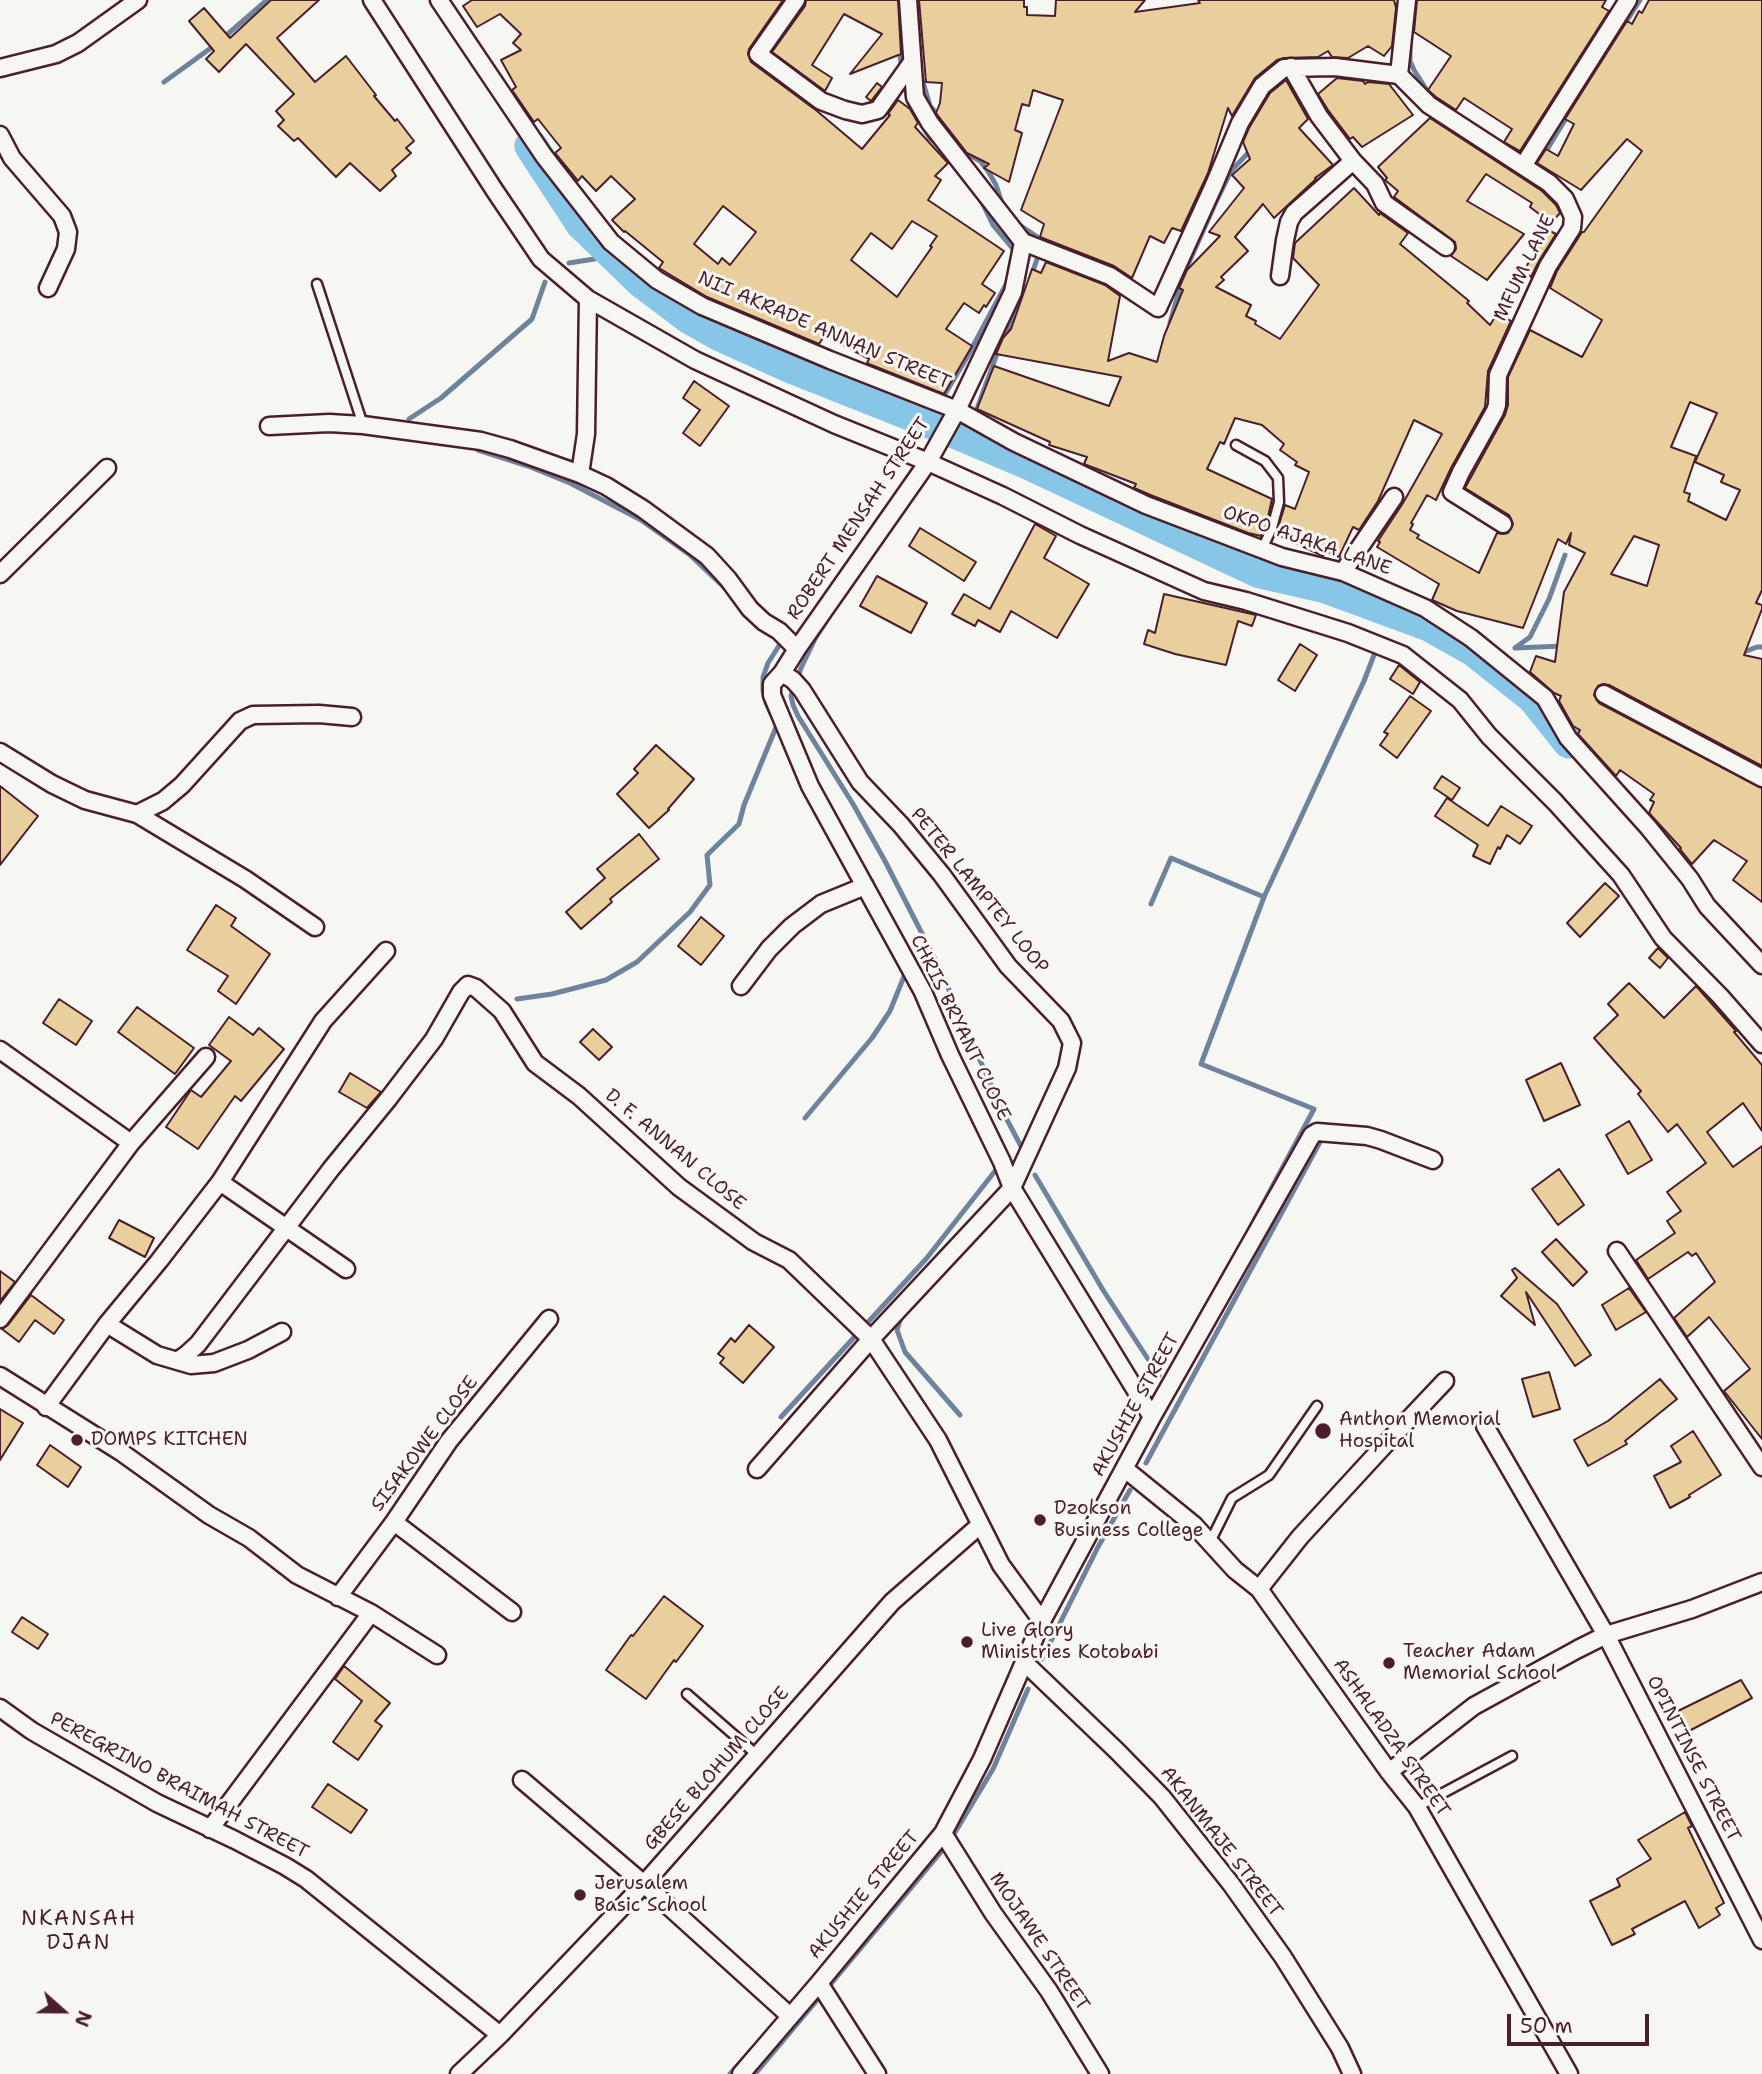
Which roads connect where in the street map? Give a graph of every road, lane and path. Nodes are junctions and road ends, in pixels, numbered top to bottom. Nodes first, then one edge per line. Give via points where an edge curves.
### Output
1 (138, 0) edge
2 (372, 0) edge
3 (439, 0) edge
4 (796, 0) edge
5 (908, 0) edge
6 (1407, 0) edge
7 (1628, 0) edge
8 (912, 62) junction
9 (0, 68) edge
10 (1291, 68) junction
11 (1399, 75) junction
12 (0, 135) edge
13 (1353, 161) junction
14 (1523, 166) junction
15 (1023, 242) junction
16 (1446, 247) dead end
17 (1280, 276) dead end
18 (317, 284) dead end
19 (48, 288) dead end
20 (588, 299) junction
21 (957, 410) junction
22 (363, 425) junction
23 (269, 426) dead end
24 (1236, 444) dead end
25 (928, 462) junction
26 (107, 468) dead end
27 (580, 474) junction
28 (1394, 497) dead end
29 (1503, 524) dead end
30 (1262, 549) junction
31 (1343, 572) junction
32 (0, 574) edge
33 (797, 649) junction
34 (782, 673) junction
35 (1604, 694) dead end
36 (352, 717) dead end
37 (0, 752) edge
38 (1762, 778) edge
39 (137, 814) junction
40 (865, 886) junction
41 (316, 927) dead end
42 (386, 951) dead end
43 (1762, 965) edge
44 (741, 986) dead end
45 (1762, 1044) edge
46 (0, 1050) edge
47 (206, 1057) dead end
48 (131, 1143) junction
49 (1433, 1160) dead end
50 (220, 1182) junction
51 (1012, 1188) junction
52 (286, 1227) junction
53 (1618, 1251) dead end
54 (346, 1269) dead end
55 (0, 1319) edge
56 (549, 1319) dead end
57 (107, 1324) junction
58 (282, 1332) dead end
59 (871, 1339) junction
60 (177, 1361) junction
61 (0, 1376) edge
62 (1445, 1381) dead end
63 (1317, 1406) dead end
64 (47, 1407) junction
65 (1152, 1417) junction
66 (1485, 1426) dead end
67 (1762, 1467) edge
68 (757, 1469) dead end
69 (1125, 1469) junction
70 (394, 1522) junction
71 (980, 1525) junction
72 (1209, 1544) junction
73 (1762, 1582) edge
74 (1259, 1589) junction
75 (338, 1597) junction
76 (512, 1612) dead end
77 (371, 1613) junction
78 (1042, 1621) junction
79 (1606, 1635) junction
80 (437, 1656) dead end
81 (1024, 1662) junction
82 (687, 1694) dead end
83 (0, 1708) edge
84 (757, 1755) junction
85 (1512, 1756) dead end
86 (1389, 1772) junction
87 (522, 1780) dead end
88 (1417, 1807) junction
89 (210, 1829) junction
90 (943, 1833) junction
91 (643, 1884) junction
92 (1762, 1940) edge
93 (819, 1983) junction
94 (790, 2016) junction
95 (500, 2035) junction
96 (459, 2074) edge
97 (741, 2074) edge
98 (877, 2074) edge
99 (1100, 2074) edge
100 (1352, 2074) edge
101 (1569, 2074) edge

1 - 9 street via 78,43
2 - 20 street via 541,259
3 - 21 street, NII AKRADE ANNAN STREET via 544,156 611,242 657,279 702,306
4 - 8 street via 758,54 821,101 862,114 878,110
5 - 8 street
6 - 11 street
7 - 14 street
8 - 15 street via 915,97 930,122
10 - 11 street via 1335,67
10 - 13 street
10 - 15 street via 1284,68 1262,86 1240,123 1158,308 1110,276
11 - 14 street, MFUM LANE via 1429,105
12 - 19 street via 12,158 62,216 68,232 66,249
13 - 16 street via 1384,203
13 - 17 street via 1294,213
14 - 29 street, MFUM LANE via 1558,191 1573,217 1572,228 1548,266 1498,375 1495,411 1452,492
15 - 21 street, ROBERT MENSAH STREET via 1013,292
18 - 22 lane
20 - 25 street via 695,360
20 - 27 street via 586,434
21 - 25 street, ROBERT MENSAH STREET
21 - 30 street, OKPO AJAKA LANE via 1086,478
22 - 23 street
22 - 27 street via 481,441
24 - 30 lane via 1265,461 1278,478 1279,502
25 - 33 street, ROBERT MENSAH STREET
25 - 45 street via 1204,591 1348,633 1403,655 1460,699 1489,736 1621,875 1663,937
26 - 32 street
27 - 33 street via 643,509 707,556 750,609
28 - 31 street
30 - 31 street, OKPO AJAKA LANE
31 - 43 street, OKPO AJAKA LANE via 1425,608 1471,638 1545,698 1568,738
33 - 34 street, CHRIS BRYANT CLOSE
34 - 40 street, CHRIS BRYANT CLOSE via 772,684 772,695 810,786
34 - 51 street, PETER LAMPTEY LOOP via 802,690 860,782 901,825 1008,966 1061,1021 1072,1043 1068,1069
35 - 38 street
36 - 39 street via 253,715 240,721 182,785
37 - 39 street via 85,800
39 - 41 street
40 - 44 street via 821,904 792,926
40 - 51 street, CHRIS BRYANT CLOSE via 923,992
42 - 50 street via 323,1021
46 - 48 street
47 - 48 street
48 - 55 street
49 - 65 street, AKUSHIE STREET via 1367,1136 1312,1135
50 - 52 street
50 - 57 street
51 - 59 street, PETER LAMPTEY LOOP
51 - 65 street, CHRIS BRYANT CLOSE
52 - 54 street
52 - 59 street, D. F. ANNAN CLOSE via 434,1039 468,985 502,1011 535,1063 579,1096 679,1187 754,1242 789,1260
52 - 60 street via 198,1344
53 - 67 street
56 - 70 street, SISAKOWE CLOSE via 449,1441
57 - 60 street via 157,1355
57 - 64 street
58 - 60 street via 214,1363
59 - 68 street, PETER LAMPTEY LOOP
59 - 71 street, D. F. ANNAN CLOSE via 938,1440
61 - 64 street
62 - 74 street via 1300,1537
63 - 72 lane via 1269,1475 1232,1498
64 - 75 street
65 - 69 street, AKUSHIE STREET
66 - 79 street, OPINTINSE STREET
69 - 72 street, ASHALADZA STREET via 1194,1525
69 - 78 street, AKUSHIE STREET
70 - 75 street, SISAKOWE CLOSE
70 - 76 street
71 - 78 street, D. F. ANNAN CLOSE via 1001,1565
71 - 84 street, GBESE BLOHUM CLOSE via 892,1602
72 - 74 street, ASHALADZA STREET
73 - 79 street
74 - 86 street, ASHALADZA STREET
75 - 77 street
77 - 80 street
77 - 89 street
78 - 81 street, AKUSHIE STREET
79 - 86 street via 1474,1706
79 - 92 street, OPINTINSE STREET
81 - 90 street, AKUSHIE STREET via 982,1759
81 - 100 street, AKANMAJE STREET via 1162,1797 1283,1957
82 - 84 lane
83 - 89 street, PEREGRINO BRAIMAH STREET via 157,1803
84 - 91 street, GBESE BLOHUM CLOSE
85 - 88 lane
86 - 88 street, ASHALADZA STREET
87 - 91 street
88 - 101 street, ASHALADZA STREET
89 - 95 street, PEREGRINO BRAIMAH STREET via 306,1879
90 - 93 street, AKUSHIE STREET
90 - 99 street, MOJAWE STREET
91 - 94 street
91 - 95 street, GBESE BLOHUM CLOSE
93 - 94 street, AKUSHIE STREET
93 - 98 street
94 - 97 street, AKUSHIE STREET
95 - 96 street, GBESE BLOHUM CLOSE

